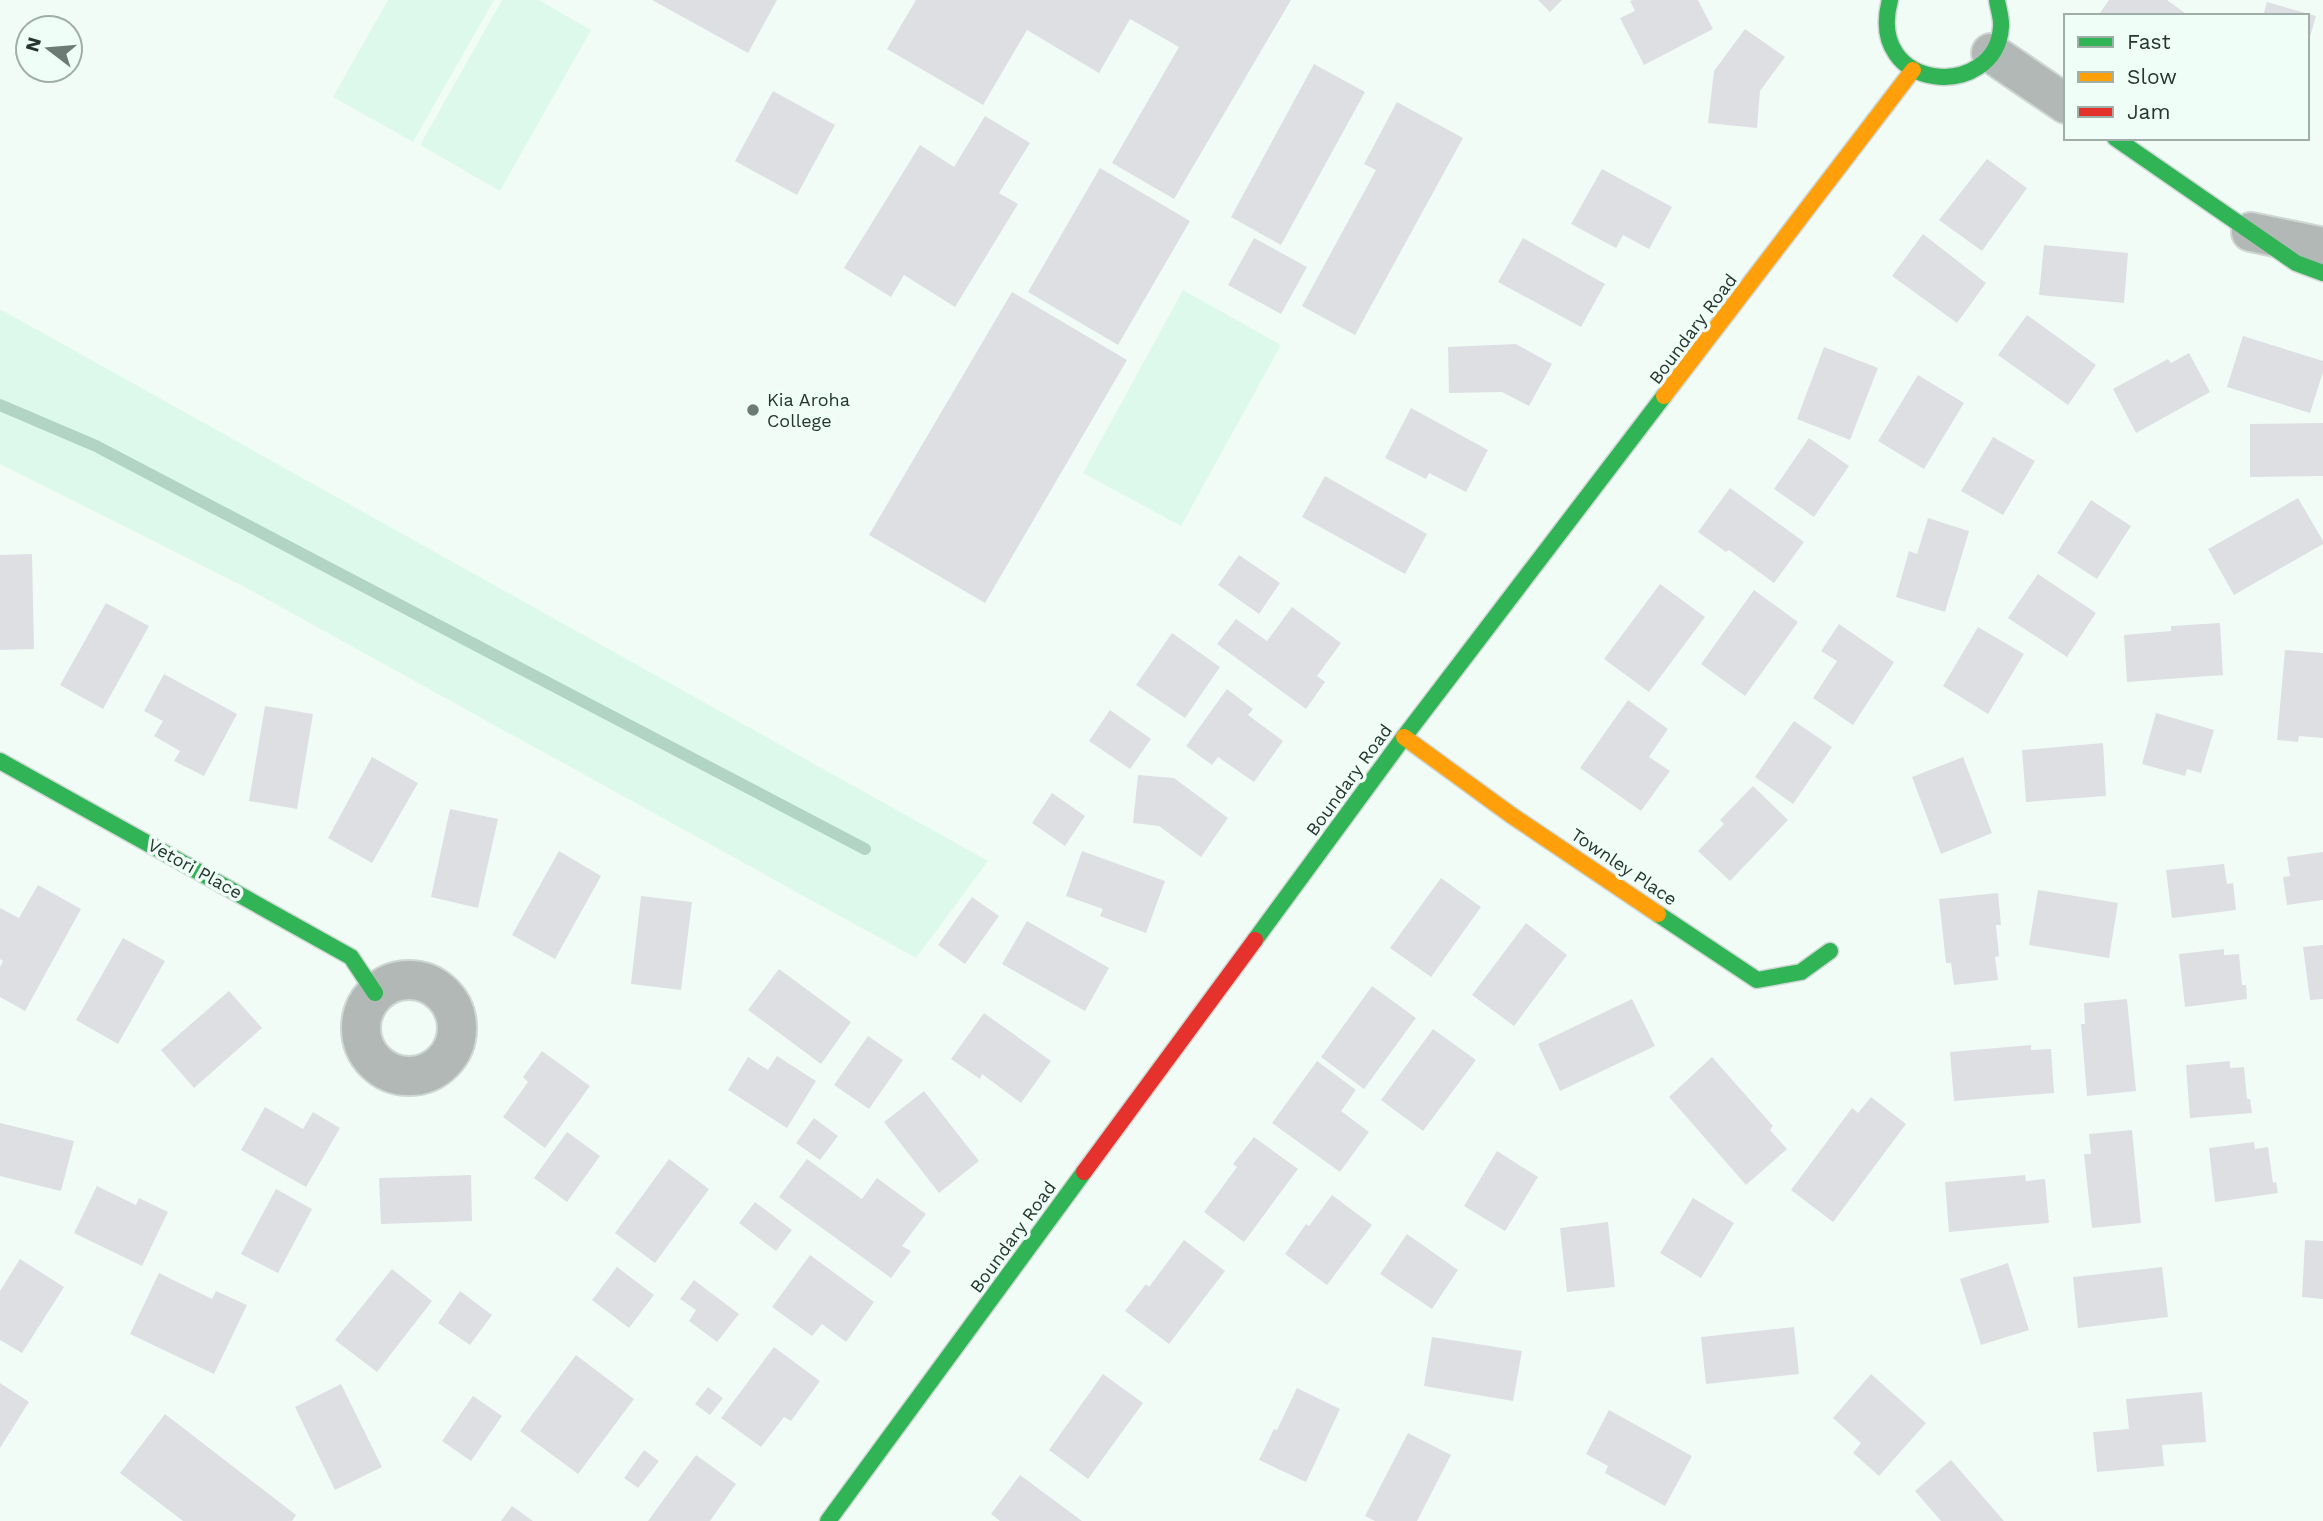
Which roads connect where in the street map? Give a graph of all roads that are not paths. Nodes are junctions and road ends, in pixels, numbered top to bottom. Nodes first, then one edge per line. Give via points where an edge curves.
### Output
1 (1891, 0) edge
2 (1997, 0) edge
3 (1991, 53) junction
4 (1913, 70) junction
5 (2064, 103) edge
6 (2118, 140) edge
7 (2250, 232) junction
8 (2323, 247) edge
9 (2323, 273) edge
10 (1404, 737) junction
11 (0, 761) edge
12 (1830, 951) dead end
13 (375, 993) dead end
14 (828, 1521) edge

1 - 4 main road via 1886,28 1891,44
2 - 3 main road via 2001,30
3 - 4 main road via 1968,74 1949,79
3 - 5 street
4 - 10 main road, Boundary Road
6 - 7 main road
7 - 8 street
7 - 9 main road via 2296,263
10 - 12 main road, Townley Place via 1511,815 1757,980 1801,972
10 - 14 main road, Boundary Road
11 - 13 main road, Vetori Place via 351,957

